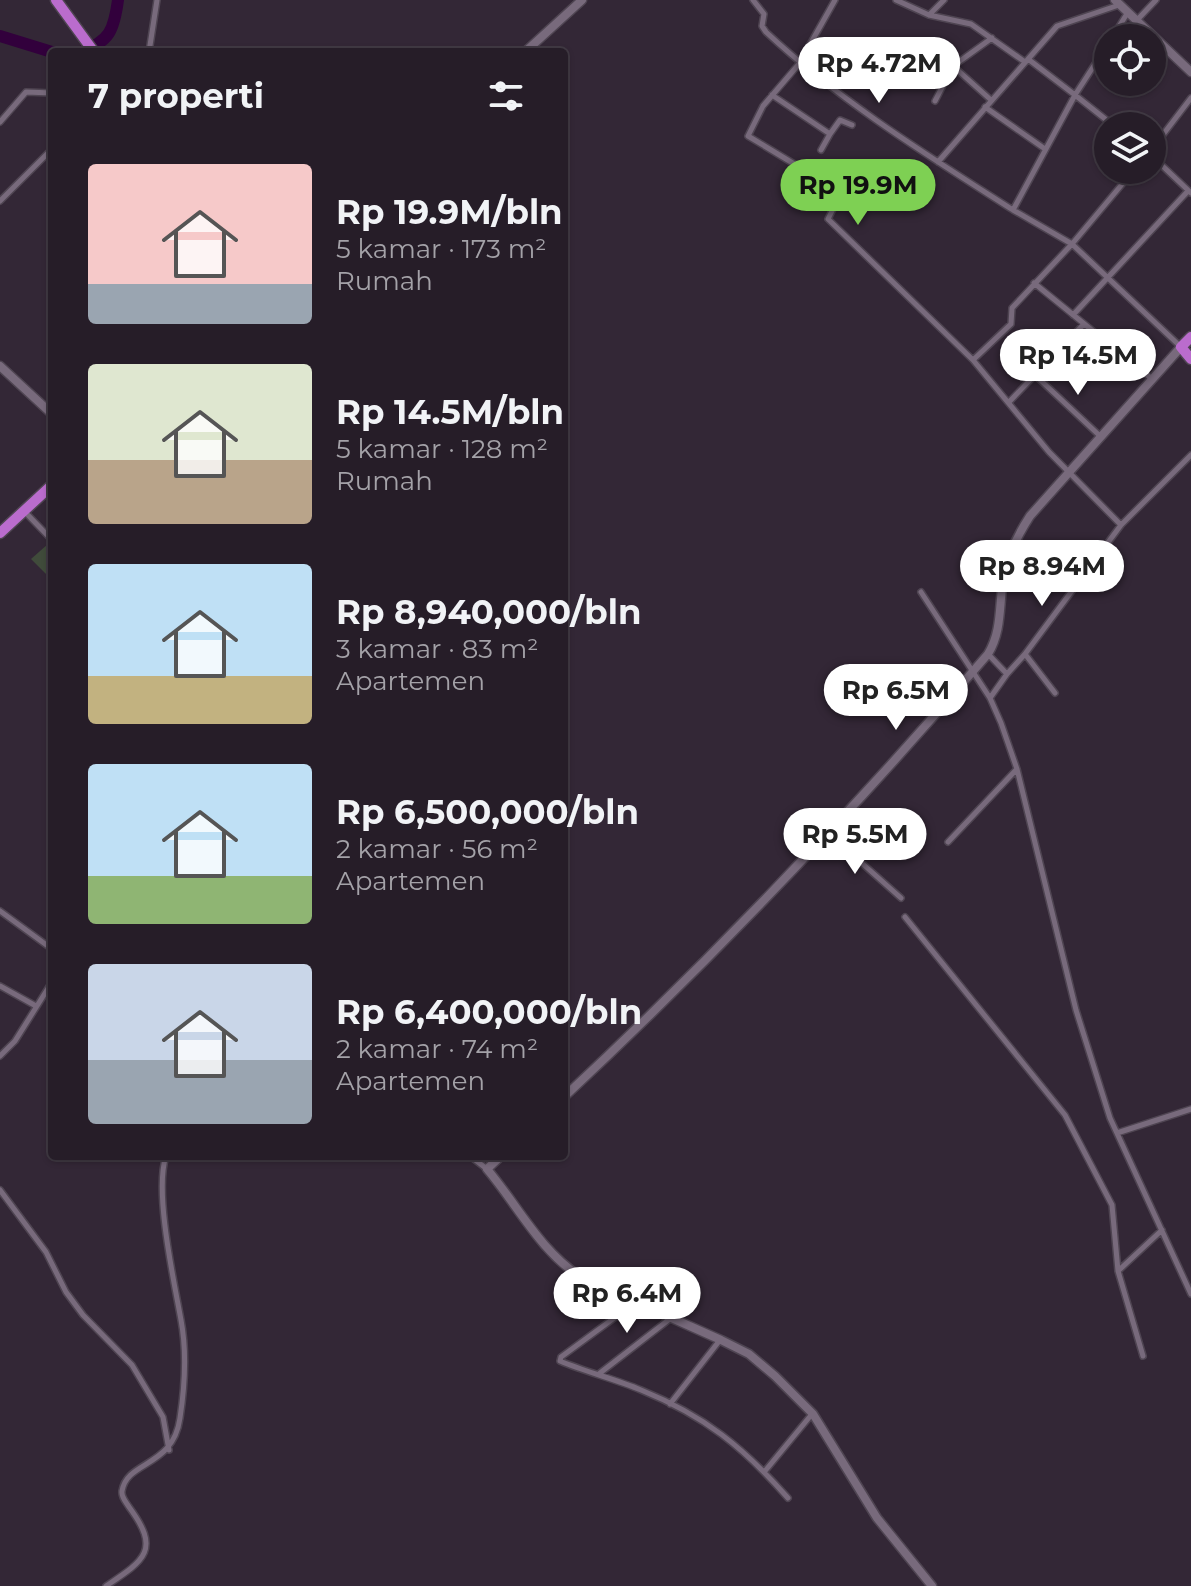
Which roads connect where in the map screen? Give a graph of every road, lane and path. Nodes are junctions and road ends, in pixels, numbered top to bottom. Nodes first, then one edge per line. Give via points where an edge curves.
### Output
1 (56, 0) edge
2 (157, 0) edge
3 (753, 0) edge
4 (835, 0) edge
5 (896, 0) edge
6 (944, 0) edge
7 (1156, 0) edge
8 (578, 2) edge
9 (1117, 2) edge
10 (1128, 12) junction
11 (929, 15) junction
12 (1138, 19) junction
13 (1121, 24) edge
14 (992, 38) junction
15 (91, 48) edge
16 (150, 48) edge
17 (529, 48) edge
18 (1026, 61) junction
19 (799, 64) junction
20 (953, 66) junction
21 (1094, 66) edge
22 (1191, 72) edge
23 (48, 93) edge
24 (772, 95) junction
25 (1075, 95) junction
26 (1191, 98) edge
27 (991, 100) junction
28 (935, 101) dead end
29 (985, 107) junction
30 (1096, 112) edge
31 (0, 122) edge
32 (852, 125) dead end
33 (1166, 131) edge
34 (830, 134) junction
35 (1045, 149) junction
36 (821, 150) dead end
37 (48, 153) edge
38 (938, 162) junction
39 (1166, 169) edge
40 (1122, 184) edge
41 (1190, 192) edge
42 (0, 201) edge
43 (1013, 210) junction
44 (1072, 244) junction
45 (1108, 276) junction
46 (1034, 283) junction
47 (1073, 315) junction
48 (1084, 324) junction
49 (1191, 337) edge
50 (1181, 347) junction
51 (1191, 359) edge
52 (973, 360) junction
53 (0, 366) edge
54 (1036, 376) junction
55 (1152, 380) junction
56 (1010, 401) junction
57 (48, 410) edge
58 (1100, 436) junction
59 (1191, 455) edge
60 (1067, 472) junction
61 (48, 489) edge
62 (24, 511) junction
63 (1121, 525) junction
64 (0, 533) edge
65 (48, 536) edge
66 (921, 592) dead end
67 (988, 654) junction
68 (1025, 654) junction
69 (973, 672) junction
70 (1007, 674) junction
71 (1055, 693) dead end
72 (990, 698) junction
73 (1017, 769) junction
74 (827, 832) junction
75 (948, 842) dead end
76 (901, 898) dead end
77 (0, 911) edge
78 (905, 917) dead end
79 (48, 946) edge
80 (0, 986) edge
81 (48, 988) edge
82 (36, 1006) junction
83 (0, 1056) edge
84 (568, 1093) edge
85 (1191, 1109) edge
86 (1117, 1133) junction
87 (165, 1160) edge
88 (475, 1160) edge
89 (497, 1160) edge
90 (487, 1169) junction
91 (0, 1190) edge
92 (1162, 1230) junction
93 (1118, 1271) junction
94 (1191, 1294) edge
95 (637, 1302) junction
96 (672, 1317) junction
97 (721, 1340) junction
98 (1143, 1356) dead end
99 (600, 1373) junction
100 (670, 1404) junction
101 (813, 1414) junction
102 (169, 1451) junction
103 (765, 1471) junction
104 (788, 1498) dead end
105 (106, 1586) edge
106 (932, 1586) edge

1 - 15 highway
2 - 16 street
3 - 19 street via 764,14 766,32
4 - 19 street
5 - 11 street
6 - 11 street
7 - 12 street
8 - 17 street
9 - 10 street
9 - 18 street via 1064,22
10 - 12 street
10 - 13 street
11 - 14 street via 971,24
12 - 22 street
14 - 18 street
14 - 20 street
18 - 25 street
18 - 27 street
19 - 24 street
19 - 38 street
20 - 27 street
20 - 28 street
21 - 25 street
23 - 31 street via 26,92
24 - 34 street
24 - 52 street via 748,136 839,191 828,219
25 - 30 street
25 - 35 street
26 - 33 street
27 - 29 street
29 - 35 street
29 - 38 street
32 - 34 street via 840,120
34 - 36 street
35 - 43 street
37 - 42 street
38 - 43 street
39 - 41 street
40 - 44 street
41 - 45 street
43 - 44 street
44 - 45 street
44 - 46 street
45 - 47 street
45 - 50 street
46 - 47 street
46 - 52 street via 1012,308 1011,324
47 - 48 street
48 - 54 street
48 - 55 street
49 - 50 highway
50 - 51 highway
50 - 55 street
52 - 56 street
53 - 57 street
54 - 56 street
54 - 58 street
55 - 58 street
56 - 60 street
58 - 60 street
59 - 63 street
60 - 63 street
60 - 67 street via 1016,538 1003,581 998,634
61 - 62 highway
62 - 64 highway
62 - 65 street
63 - 68 street
66 - 69 street
67 - 69 street
67 - 70 street
68 - 70 street
68 - 71 street
69 - 72 street
69 - 74 street
70 - 72 street
72 - 73 street
73 - 75 street
73 - 86 street via 1076,1010
74 - 76 street
74 - 84 street
77 - 79 street
78 - 93 street via 1079,1138 1112,1205
80 - 82 street
81 - 82 street
82 - 83 street
85 - 86 street
86 - 92 street
87 - 102 street via 162,1182 184,1358 179,1427
88 - 90 street
89 - 90 street
90 - 95 street via 560,1263
91 - 102 street via 46,1252 83,1315 132,1365 163,1417
92 - 93 street
92 - 94 street
93 - 98 street
95 - 96 street
95 - 99 street via 560,1358
96 - 97 street
96 - 99 street
97 - 100 street
97 - 101 street via 749,1354
99 - 100 street
100 - 103 street via 701,1419
101 - 103 street
101 - 106 street via 877,1518
102 - 105 street via 133,1473 123,1488 148,1548 139,1564
103 - 104 street

